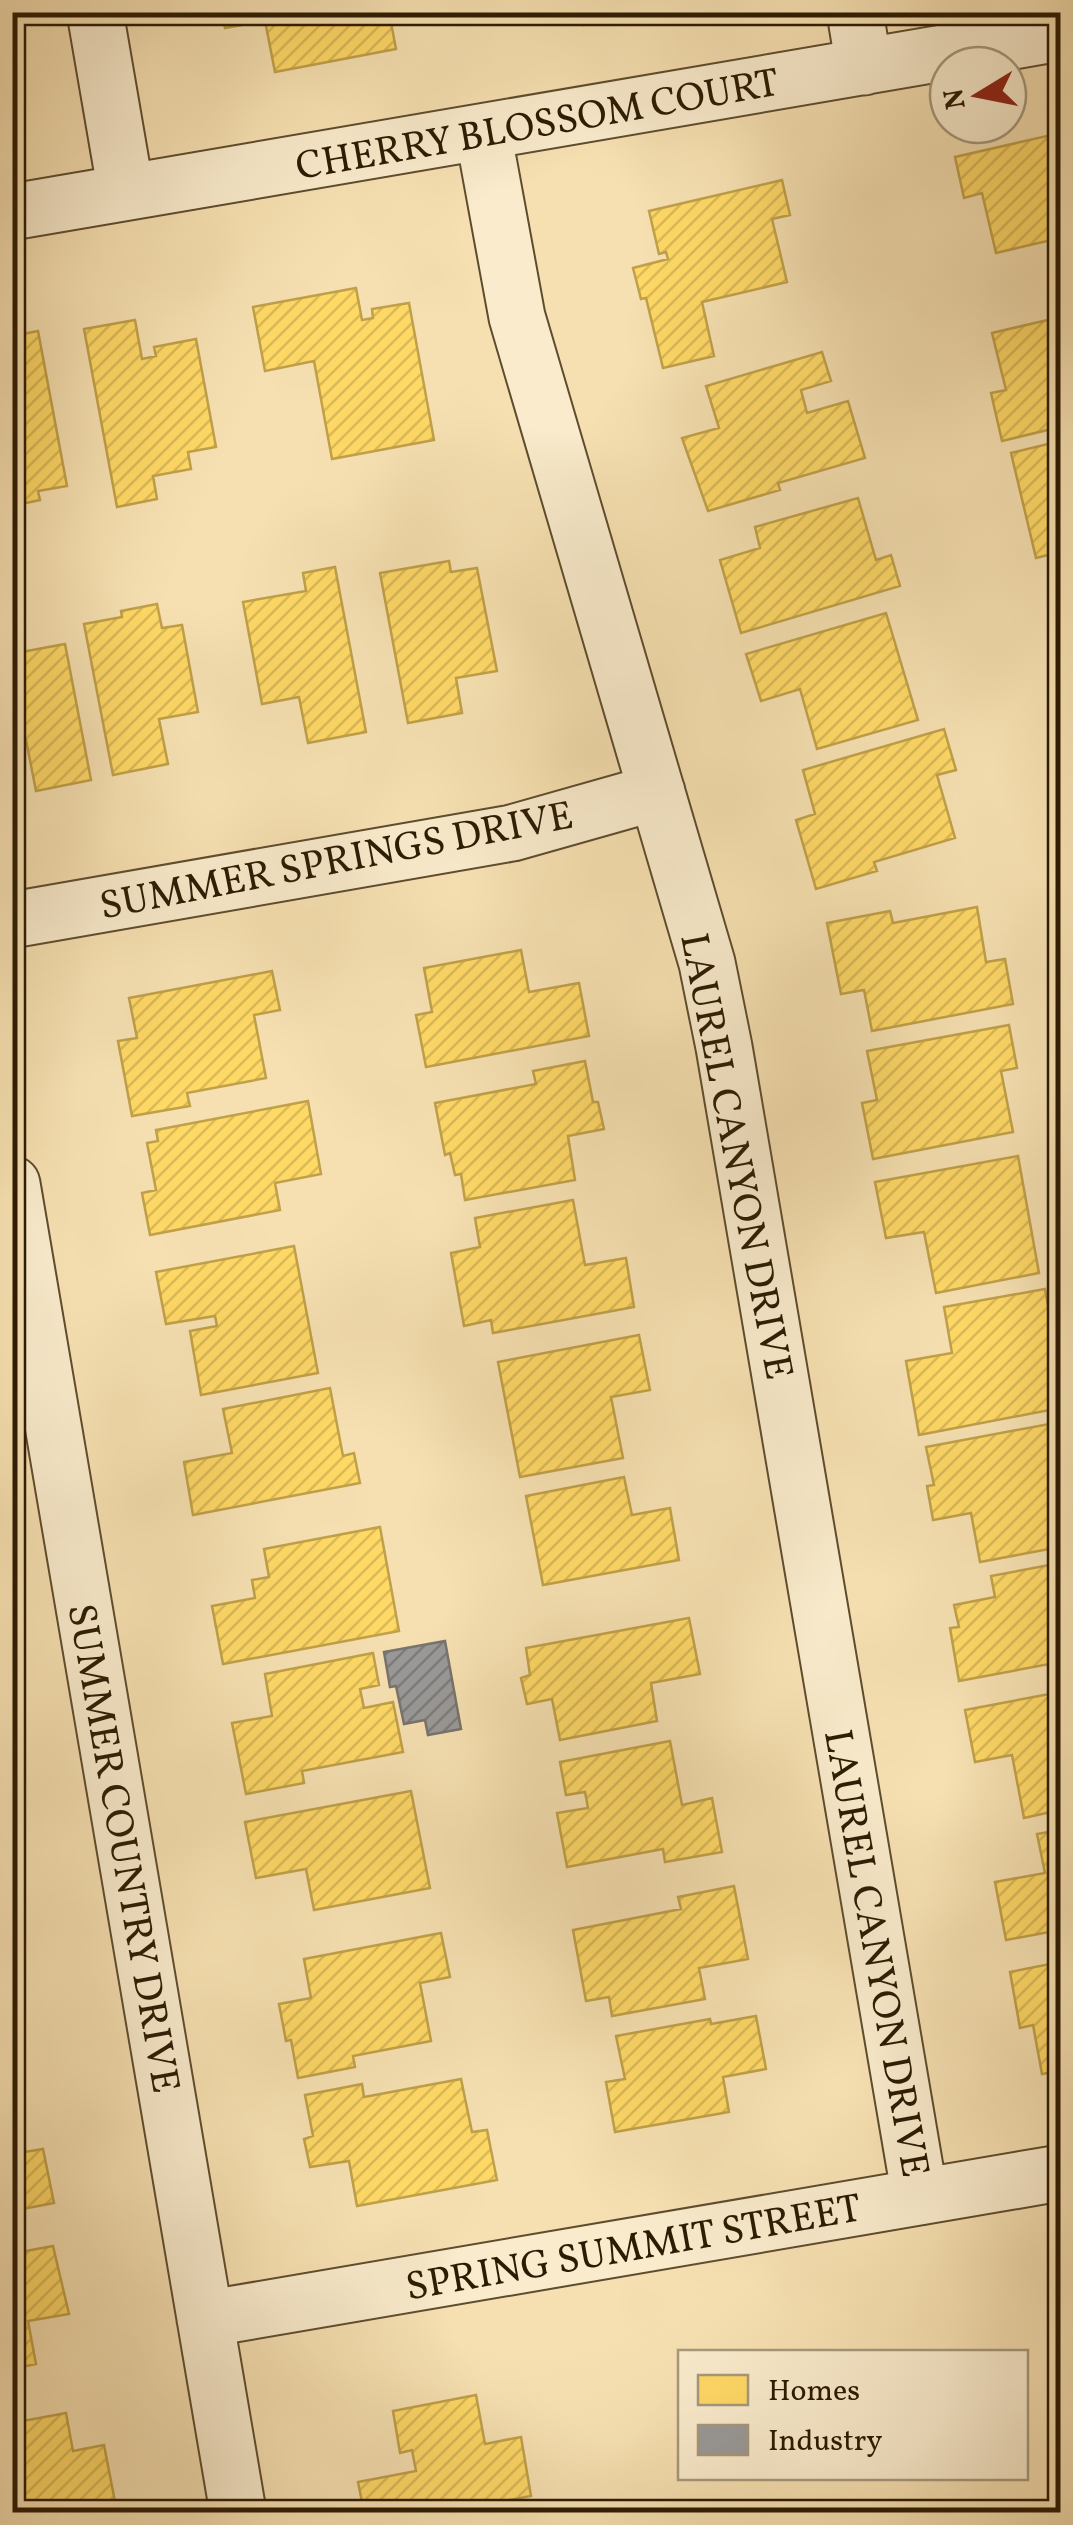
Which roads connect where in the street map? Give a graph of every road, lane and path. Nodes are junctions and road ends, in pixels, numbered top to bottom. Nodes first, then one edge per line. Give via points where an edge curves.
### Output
1 (95, 12) edge
2 (855, 12) edge
3 (1060, 33) edge
4 (864, 67) junction
5 (483, 132) junction
6 (126, 192) junction
7 (12, 212) edge
8 (657, 792) junction
9 (12, 920) edge
10 (12, 1184) edge
11 (1060, 2173) edge
12 (920, 2197) junction
13 (205, 2318) junction
14 (238, 2512) edge

1 - 6 street
2 - 4 street
3 - 4 street, CHERRY BLOSSOM COURT
4 - 5 street, CHERRY BLOSSOM COURT
5 - 6 street, CHERRY BLOSSOM COURT
5 - 8 street, LAUREL CANYON DRIVE via 517,317
6 - 7 street, CHERRY BLOSSOM COURT
8 - 9 street, SUMMER SPRINGS DRIVE via 512,833
8 - 12 street, LAUREL CANYON DRIVE via 724,1047
10 - 13 street, SUMMER COUNTRY DRIVE
11 - 12 street, SPRING SUMMIT STREET
12 - 13 street, SPRING SUMMIT STREET
13 - 14 street, SUMMER COUNTRY DRIVE

